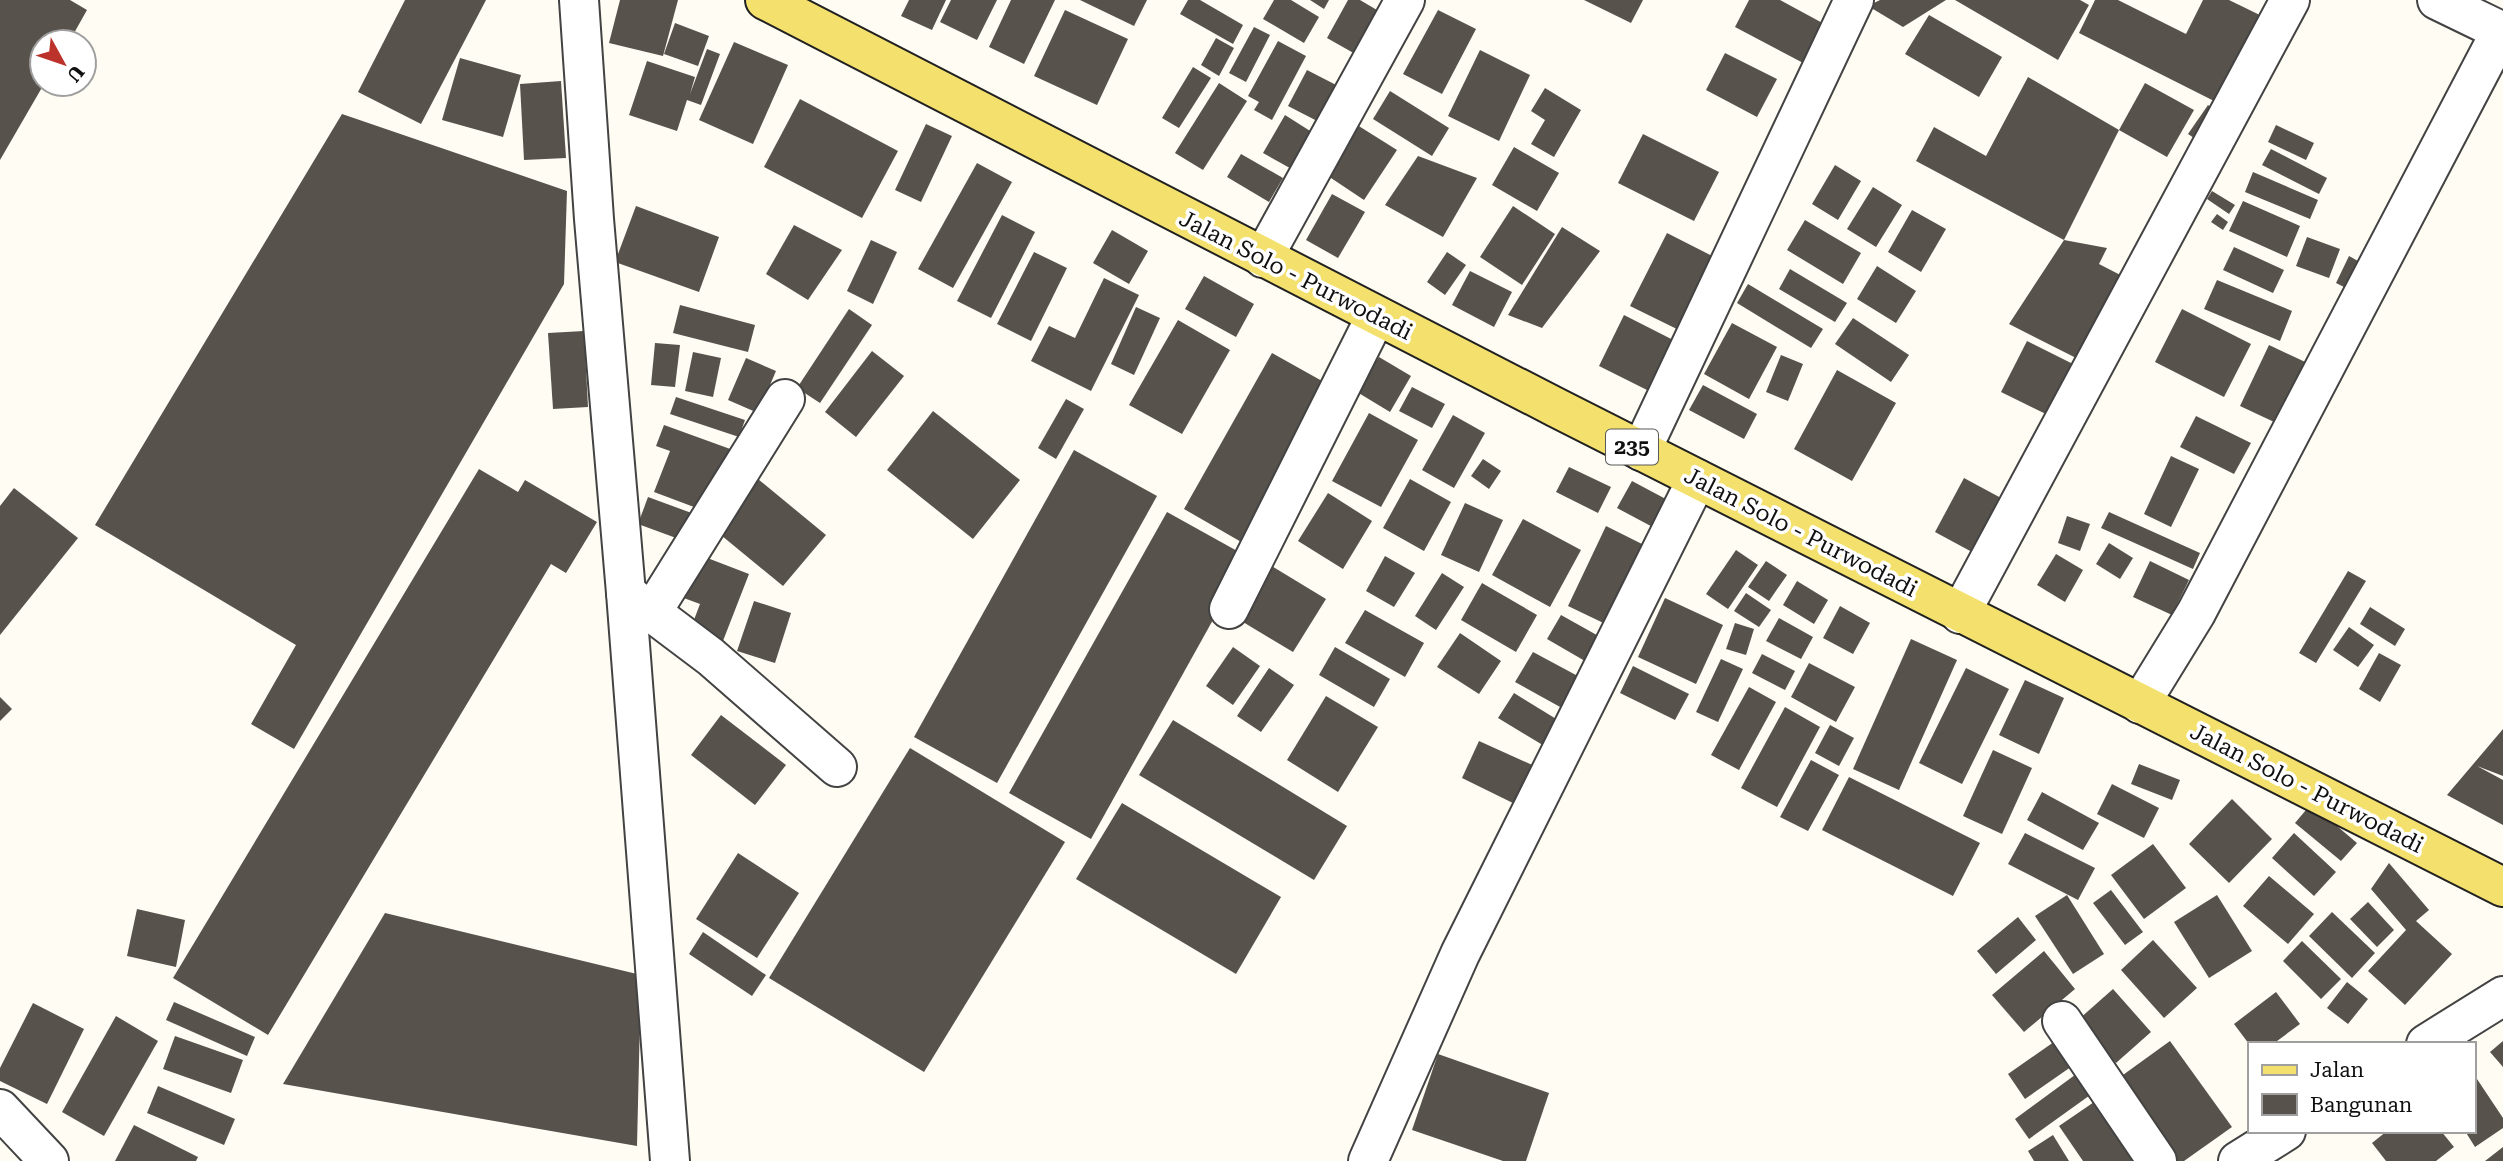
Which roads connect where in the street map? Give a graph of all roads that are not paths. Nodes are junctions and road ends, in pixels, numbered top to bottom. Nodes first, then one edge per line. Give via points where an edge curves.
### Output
1 (579, 0) edge
2 (765, 0) edge
3 (1405, 0) edge
4 (1854, 0) edge
5 (2290, 0) edge
6 (2437, 0) edge
7 (1263, 258) junction
8 (1376, 316) junction
9 (785, 399) dead end
10 (1641, 451) junction
11 (1697, 479) junction
12 (639, 602) junction
13 (1229, 609) dead end
14 (1959, 614) junction
15 (2140, 704) junction
16 (838, 767) dead end
17 (2503, 887) edge
18 (2503, 996) edge
19 (2062, 1021) dead end
20 (2429, 1042) edge
21 (0, 1109) edge
22 (2283, 1133) edge
23 (49, 1161) edge
24 (670, 1161) edge
25 (1368, 1161) edge
26 (2157, 1161) edge
27 (2238, 1161) edge

1 - 12 street via 593,206
2 - 7 main road, Jalan Solo - Purwodadi / 235
3 - 7 street
4 - 10 street
5 - 14 street
6 - 15 street via 2501,32 2196,613
7 - 8 main road, Jalan Solo - Purwodadi / 235
8 - 10 main road, Jalan Solo - Purwodadi / 235
8 - 13 street
9 - 12 street
10 - 11 main road, Jalan Solo - Purwodadi / 235
11 - 14 main road, Jalan Solo - Purwodadi / 235
11 - 25 street via 1460,954
12 - 16 street via 711,657
12 - 24 street
14 - 15 main road, Jalan Solo - Purwodadi / 235
15 - 17 main road, Jalan Solo - Purwodadi / 235
18 - 20 street
19 - 26 street
21 - 23 street
22 - 27 street

